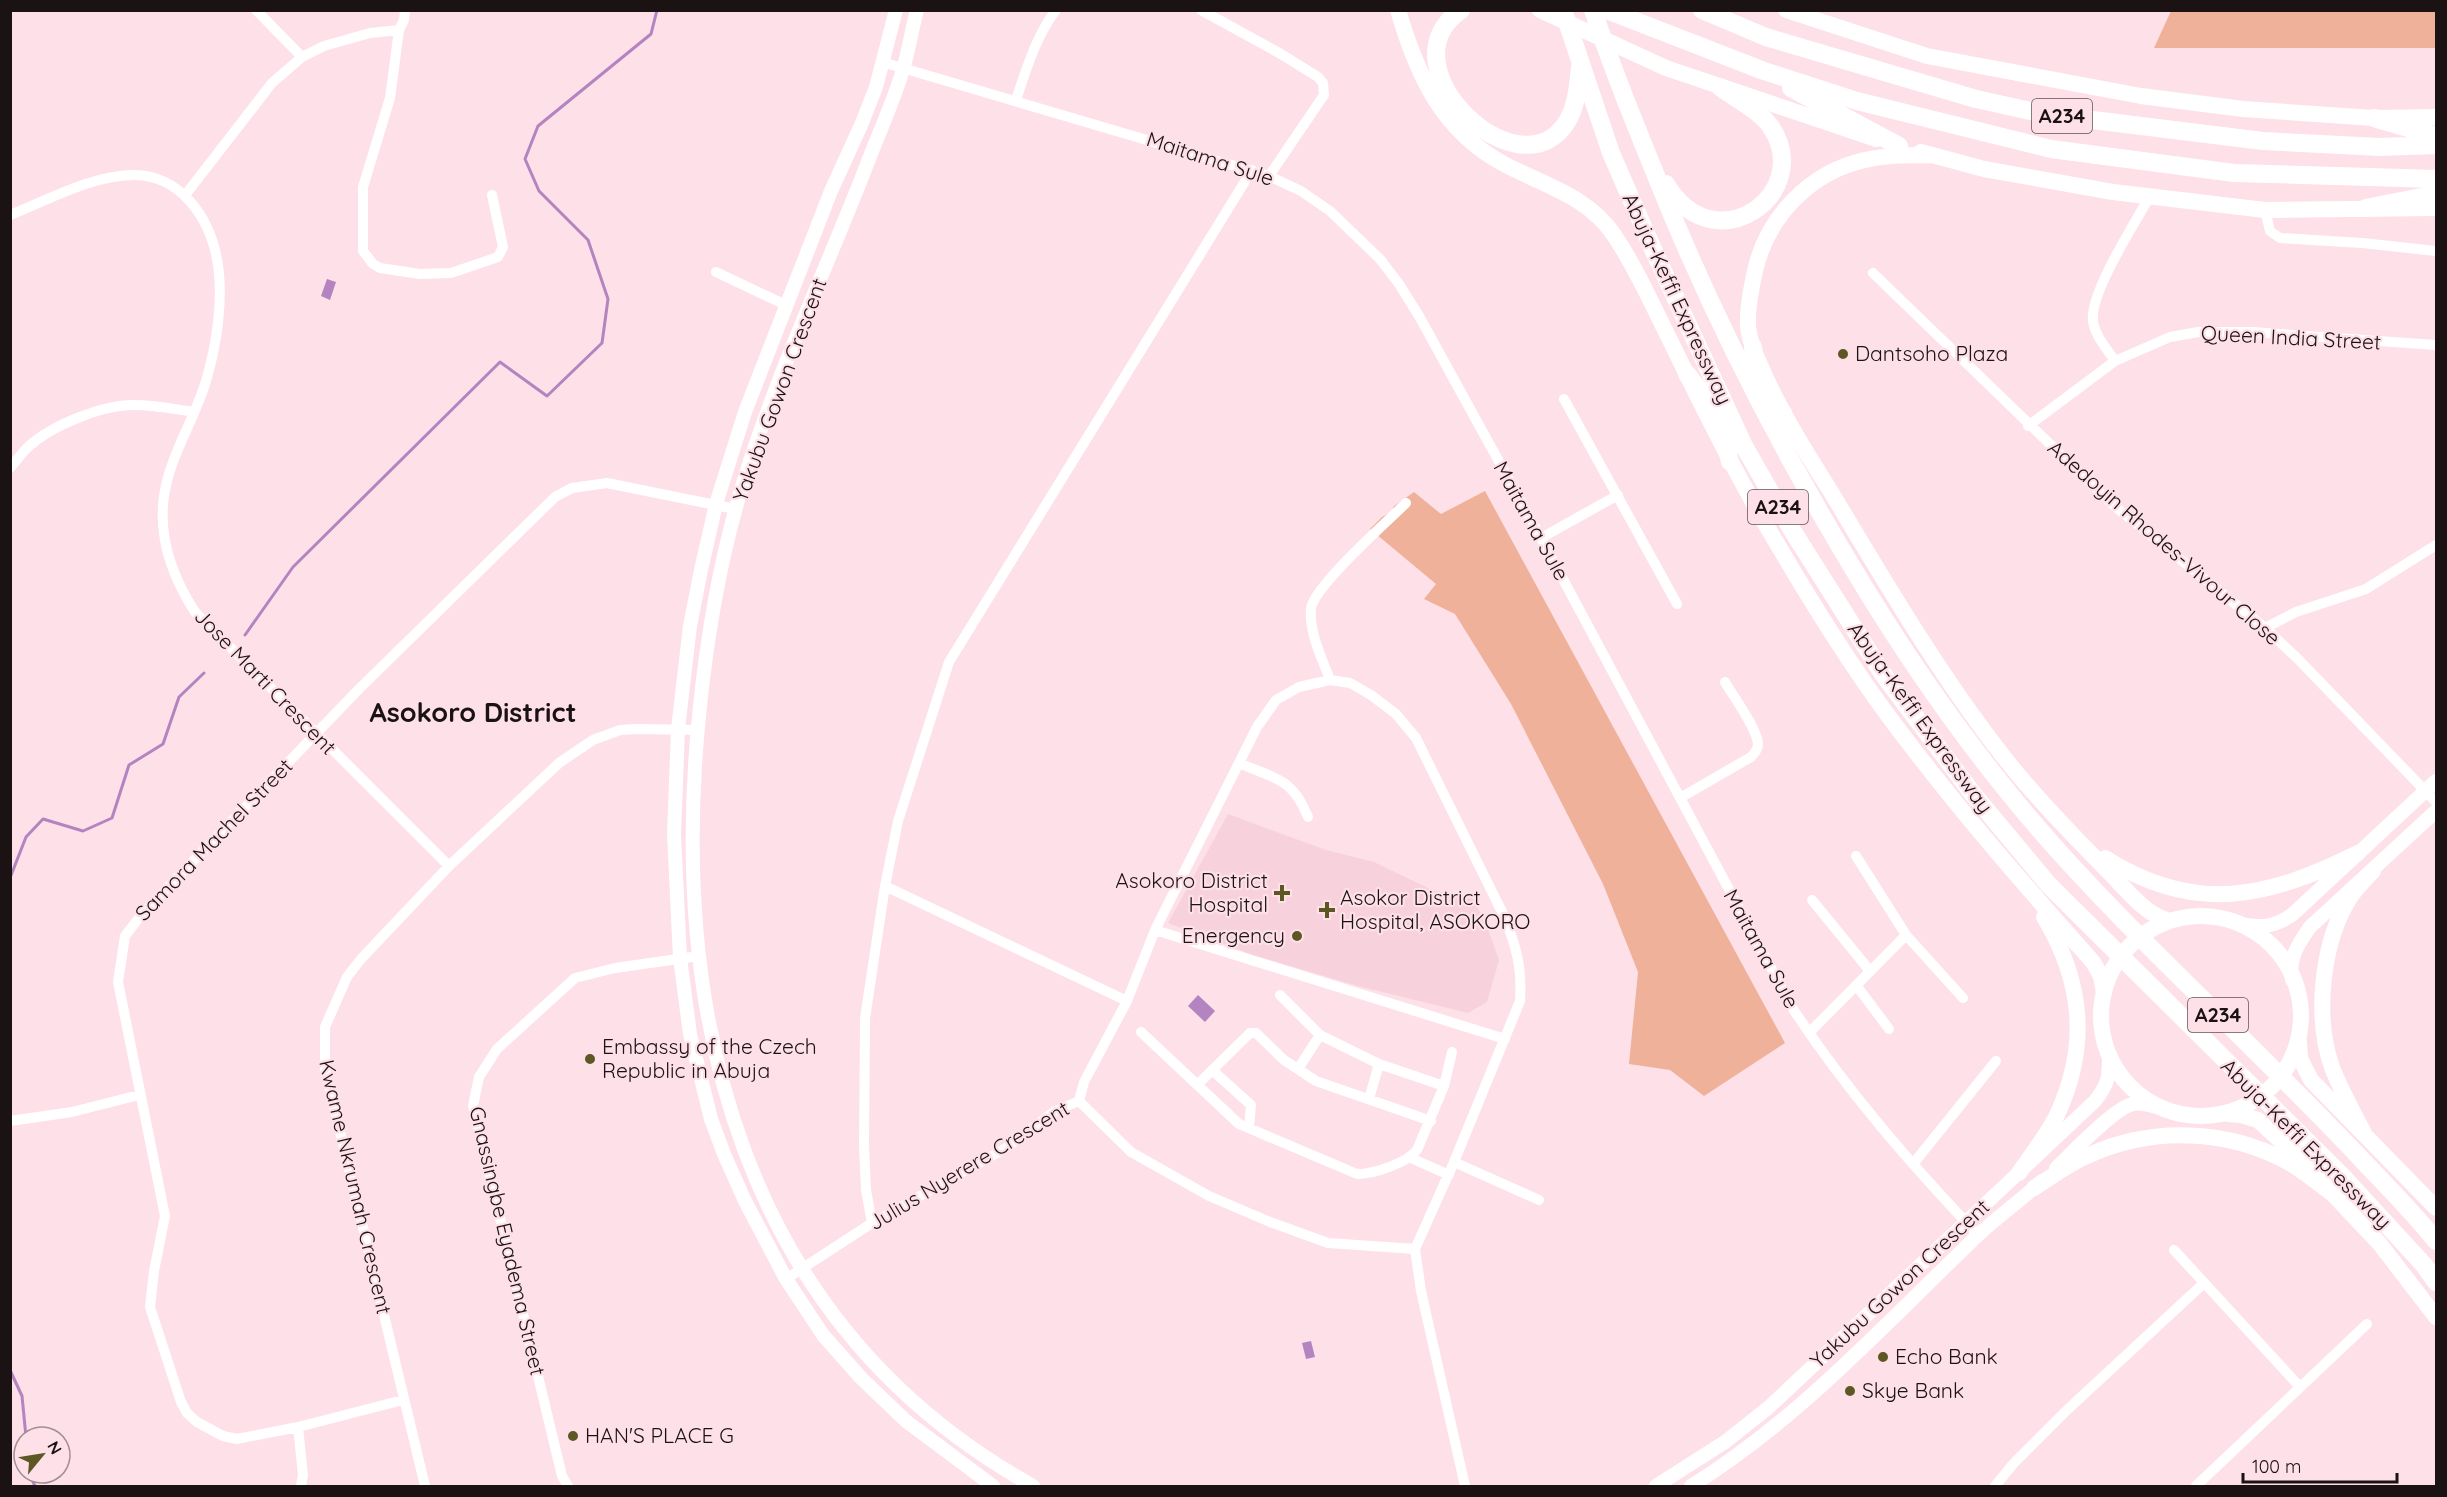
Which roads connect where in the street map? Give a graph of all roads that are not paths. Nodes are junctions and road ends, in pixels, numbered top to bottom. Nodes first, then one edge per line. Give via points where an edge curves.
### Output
1 (256, 10) edge
2 (405, 10) edge
3 (896, 10) edge
4 (917, 10) edge
5 (1056, 10) edge
6 (1200, 10) edge
7 (1398, 10) edge
8 (1461, 10) edge
9 (1540, 10) edge
10 (1563, 10) edge
11 (1593, 10) edge
12 (1608, 10) edge
13 (1702, 10) edge
14 (1786, 10) edge
15 (1806, 10) edge
16 (1822, 22) junction
17 (399, 30) junction
18 (303, 57) junction
19 (882, 62) junction
20 (1581, 62) junction
21 (903, 69) junction
22 (1764, 71) junction
23 (1720, 87) junction
24 (1016, 100) junction
25 (2436, 117) edge
26 (2374, 118) junction
27 (2436, 136) edge
28 (1642, 143) junction
29 (2436, 145) edge
30 (1899, 146) junction
31 (1931, 155) junction
32 (1252, 170) junction
33 (1269, 176) junction
34 (2436, 179) edge
35 (186, 194) junction
36 (2436, 194) edge
37 (492, 195) dead end
38 (2150, 196) junction
39 (2366, 208) junction
40 (2436, 208) edge
41 (2265, 210) junction
42 (10, 215) edge
43 (2436, 251) edge
44 (716, 272) dead end
45 (1873, 273) dead end
46 (788, 306) junction
47 (2436, 345) edge
48 (1753, 347) junction
49 (2115, 361) junction
50 (1738, 362) junction
51 (1687, 374) junction
52 (1711, 376) junction
53 (1758, 384) junction
54 (1564, 399) dead end
55 (194, 412) junction
56 (1783, 413) junction
57 (1764, 414) junction
58 (1719, 417) junction
59 (2028, 426) junction
60 (1744, 446) junction
61 (1730, 462) junction
62 (10, 468) edge
63 (1618, 495) junction
64 (1406, 503) dead end
65 (716, 504) junction
66 (735, 510) junction
67 (1541, 538) junction
68 (2436, 545) edge
69 (1677, 604) dead end
70 (2265, 628) junction
71 (1330, 680) junction
72 (1725, 682) dead end
73 (678, 729) junction
74 (698, 730) junction
75 (316, 734) junction
76 (1239, 763) junction
77 (2431, 786) edge
78 (1680, 798) junction
79 (2436, 802) edge
80 (2436, 811) edge
81 (2050, 813) junction
82 (1308, 816) dead end
83 (2358, 853) junction
84 (1856, 856) dead end
85 (448, 867) junction
86 (2373, 871) junction
87 (2023, 883) junction
88 (885, 886) junction
89 (1812, 900) dead end
90 (2170, 921) junction
91 (2240, 924) junction
92 (1155, 930) junction
93 (1906, 935) junction
94 (699, 956) junction
95 (680, 958) junction
96 (1870, 971) junction
97 (2292, 981) junction
98 (1856, 985) junction
99 (2104, 993) junction
100 (1280, 995) dead end
101 (1963, 998) dead end
102 (1127, 1001) junction
103 (1889, 1029) dead end
104 (1141, 1032) dead end
105 (2300, 1032) junction
106 (1809, 1033) junction
107 (1320, 1035) junction
108 (1505, 1039) junction
109 (1452, 1052) dead end
110 (2109, 1055) junction
111 (1995, 1061) dead end
112 (1379, 1064) junction
113 (1212, 1070) junction
114 (1298, 1070) junction
115 (1197, 1085) junction
116 (1444, 1086) junction
117 (139, 1095) junction
118 (1369, 1099) junction
119 (1079, 1101) junction
120 (2161, 1108) junction
121 (2221, 1114) junction
122 (1431, 1120) junction
123 (10, 1121) edge
124 (1249, 1126) junction
125 (2364, 1133) junction
126 (1411, 1158) junction
127 (1454, 1162) junction
128 (1913, 1164) junction
129 (2019, 1173) junction
130 (1449, 1175) junction
131 (2034, 1188) junction
132 (2330, 1192) junction
133 (1539, 1200) dead end
134 (2436, 1208) edge
135 (872, 1223) junction
136 (1966, 1223) junction
137 (1978, 1235) junction
138 (2436, 1241) edge
139 (1415, 1249) junction
140 (2174, 1250) dead end
141 (803, 1269) junction
142 (786, 1279) junction
143 (2436, 1282) edge
144 (2204, 1284) junction
145 (2436, 1317) edge
146 (2367, 1324) dead end
147 (2300, 1387) junction
148 (403, 1400) junction
149 (298, 1427) junction
150 (301, 1486) edge
151 (424, 1486) edge
152 (568, 1486) edge
153 (993, 1486) edge
154 (1033, 1486) edge
155 (1465, 1486) edge
156 (1656, 1486) edge
157 (1691, 1486) edge
158 (1995, 1486) edge
159 (2196, 1486) edge

1 - 18 street
2 - 17 street
3 - 19 main road, Yakubu Gowon Crescent
4 - 21 main road, Yakubu Gowon Crescent
5 - 24 street via 1046,23
6 - 33 street via 1281,54 1323,83 1324,94
7 - 51 highway, Abuja-Keffi Expressway via 1424,83 1454,127 1504,164 1582,202 1612,232
8 - 20 highway via 1442,27 1436,42 1435,62 1441,81 1472,120 1508,143 1528,146 1556,135 1567,122 1576,97
9 - 23 highway via 1666,68
10 - 20 highway, Abuja-Keffi Expressway / A234
11 - 28 highway, Abuja-Keffi Expressway / A234
12 - 22 highway, A234
13 - 29 highway, A234 via 1766,37 1976,99 2044,114 2263,141 2380,147
14 - 16 highway
15 - 16 highway
16 - 26 highway via 1952,62 2141,96 2243,109
17 - 18 street via 370,33 324,46
17 - 37 street via 390,98 363,187 363,251 380,268 420,274 452,273 498,257 503,247
18 - 35 street via 272,83
19 - 21 street, Maitama Sule
19 - 46 main road, Yakubu Gowon Crescent via 862,123 831,191
20 - 52 highway, Abuja-Keffi Expressway / A234 via 1611,153
21 - 24 street, Maitama Sule
21 - 66 main road, Yakubu Gowon Crescent via 765,418
22 - 30 highway
22 - 34 highway, A234 via 1857,101 2051,149 2234,173
23 - 28 highway via 1760,115 1771,128 1781,152 1774,189 1756,210 1738,219 1702,218 1672,194
23 - 30 highway
24 - 32 street, Maitama Sule
25 - 26 highway
26 - 27 highway
28 - 50 highway, Abuja-Keffi Expressway / A234
30 - 31 highway
31 - 38 highway via 1984,169
31 - 48 highway via 1863,160 1837,169 1787,204 1759,253 1748,327
32 - 33 street, Maitama Sule
32 - 88 street via 949,662 898,820
33 - 67 street, Maitama Sule via 1301,191 1329,211 1380,259 1399,284
35 - 42 street, Jose Marti Crescent via 160,179 133,175 96,180
35 - 55 street, Jose Marti Crescent via 210,237 217,259 219,291 206,381
36 - 39 highway
38 - 41 highway
38 - 49 street via 2093,311 2098,336
39 - 40 highway
39 - 41 highway
41 - 43 street via 2270,231 2280,238
44 - 46 street
45 - 59 street, Adedoyin Rhodes-Vivour Close
46 - 65 main road, Yakubu Gowon Crescent via 745,412
47 - 49 street, Queen India Street via 2198,332 2170,337
48 - 53 highway
48 - 56 highway
49 - 59 street, Queen India Street
50 - 53 highway
50 - 57 highway, Abuja-Keffi Expressway / A234
51 - 58 highway
51 - 61 highway, Abuja-Keffi Expressway
52 - 58 highway
52 - 60 highway, Abuja-Keffi Expressway / A234
53 - 56 highway
53 - 57 highway
54 - 63 street
55 - 62 street via 133,405 110,408 50,432 28,447
55 - 75 street, Jose Marti Crescent via 171,466 164,497 164,539 177,580 195,612
56 - 81 highway via 1954,688
57 - 138 highway, Abuja-Keffi Expressway / A234 via 1831,533 1989,771 2101,897 2336,1132
58 - 60 highway
58 - 61 highway
59 - 70 street, Adedoyin Rhodes-Vivour Close via 2112,504
60 - 143 highway, Abuja-Keffi Expressway / A234 via 1797,539 1883,674 1988,812 2080,918 2358,1194
61 - 87 highway, Abuja-Keffi Expressway via 1880,704
63 - 67 street
63 - 69 street
64 - 71 street via 1324,584 1311,607 1312,630
65 - 66 street, Samora Machel Street
65 - 73 main road, Yakubu Gowon Crescent via 690,626
65 - 75 street, Samora Machel Street via 607,483 572,488 555,497
66 - 74 main road, Yakubu Gowon Crescent via 710,621
67 - 78 street, Maitama Sule
68 - 70 street via 2366,589 2296,612
70 - 77 street, Adedoyin Rhodes-Vivour Close
71 - 76 street, Julius Nyerere Crescent via 1299,687 1276,700
71 - 108 street via 1350,683 1371,695 1396,714 1416,738 1505,918 1522,974 1520,1001
72 - 78 street via 1754,731 1756,751
73 - 74 street, Kwame Nkrumah Crescent
73 - 85 street, Kwame Nkrumah Crescent via 620,730 593,740 559,763
73 - 95 main road, Yakubu Gowon Crescent via 674,834
74 - 94 main road, Yakubu Gowon Crescent via 692,854
75 - 85 street, Jose Marti Crescent
75 - 117 street, Samora Machel Street via 125,936 118,982
76 - 82 street via 1284,782 1293,789
76 - 92 street, Julius Nyerere Crescent
77 - 79 street, Adedoyin Rhodes-Vivour Close
77 - 83 main road
78 - 106 street, Maitama Sule
80 - 86 main road
81 - 83 highway via 2097,854 2136,877 2163,887 2195,892 2242,894 2268,890 2325,870
81 - 90 highway via 2153,914
83 - 91 main road via 2284,920 2264,927
84 - 93 street
85 - 148 street, Kwame Nkrumah Crescent via 347,977 325,1027 325,1069
86 - 97 main road via 2328,909 2299,941 2292,960
86 - 125 highway via 2350,897 2341,916 2326,957 2322,1005 2333,1069
87 - 99 highway, Abuja-Keffi Expressway via 2093,962
87 - 129 highway via 2064,959 2079,1018 2077,1053 2056,1116
88 - 102 street
88 - 135 street via 863,1046 866,1190
89 - 96 street
90 - 91 highway via 2204,916
90 - 99 highway via 2155,927 2128,948 2109,976
91 - 97 highway via 2275,949 2287,965
92 - 102 street, Julius Nyerere Crescent
92 - 108 street
93 - 96 street
93 - 101 street
94 - 95 street, Gnassingbe Eyadema Street
94 - 141 main road, Yakubu Gowon Crescent via 709,1030 730,1112 769,1206
95 - 142 main road, Yakubu Gowon Crescent via 690,1034 711,1119 745,1201
95 - 152 street, Gnassingbe Eyadema Street via 575,978 497,1049 485,1065 475,1091 474,1106 482,1141 562,1476
96 - 98 street
97 - 105 highway via 2299,1005
98 - 103 street
98 - 106 street
99 - 110 highway via 2102,1024
100 - 107 street
102 - 119 street, Julius Nyerere Crescent via 1084,1082
104 - 115 street
105 - 121 highway via 2289,1065 2267,1091 2246,1106
105 - 125 highway via 2300,1058 2312,1080
106 - 128 street, Maitama Sule via 1859,1102
107 - 112 street
107 - 114 street
108 - 127 street
109 - 116 street
110 - 120 highway via 2130,1086
110 - 129 main road, Yakubu Gowon Crescent via 2110,1078 2105,1089
111 - 128 street
112 - 116 street
112 - 118 street
113 - 114 street via 1250,1033 1256,1033
113 - 115 street
113 - 124 street via 1251,1105
114 - 118 street via 1316,1081
115 - 124 street via 1239,1124
116 - 122 street
117 - 123 street via 72,1112
117 - 149 street, Samora Machel Street via 165,1216 150,1307 181,1402 197,1422 237,1439
118 - 122 street
119 - 135 street, Julius Nyerere Crescent via 1055,1111 1005,1148
119 - 139 street via 1131,1152 1209,1196 1328,1243
120 - 121 highway via 2191,1116
120 - 131 main road, Yakubu Gowon Crescent via 2134,1104 2119,1111
121 - 132 highway, Abuja-Keffi Expressway via 2258,1120
122 - 126 street
124 - 126 street via 1357,1174
125 - 134 highway
126 - 130 street
127 - 130 street
127 - 133 street
128 - 136 street, Maitama Sule
129 - 136 main road, Yakubu Gowon Crescent
130 - 139 street
131 - 132 highway via 2084,1157 2132,1140 2179,1135 2222,1139 2256,1148 2293,1166
131 - 137 main road, Yakubu Gowon Crescent
132 - 145 highway, Abuja-Keffi Expressway via 2380,1244
135 - 141 street, Julius Nyerere Crescent
136 - 137 street, Maitama Sule
136 - 156 main road, Yakubu Gowon Crescent via 1768,1408 1725,1442
137 - 157 main road, Yakubu Gowon Crescent via 1871,1340 1749,1447
139 - 155 street
140 - 144 street
141 - 142 street, Julius Nyerere Crescent
141 - 154 main road, Yakubu Gowon Crescent via 826,1307 889,1378 958,1438
142 - 153 main road, Yakubu Gowon Crescent via 823,1335 861,1378 906,1421
144 - 147 street
144 - 158 street via 2067,1410
146 - 147 street
147 - 159 street
148 - 149 street, Samora Machel Street
148 - 151 street, Kwame Nkrumah Crescent
149 - 150 street

